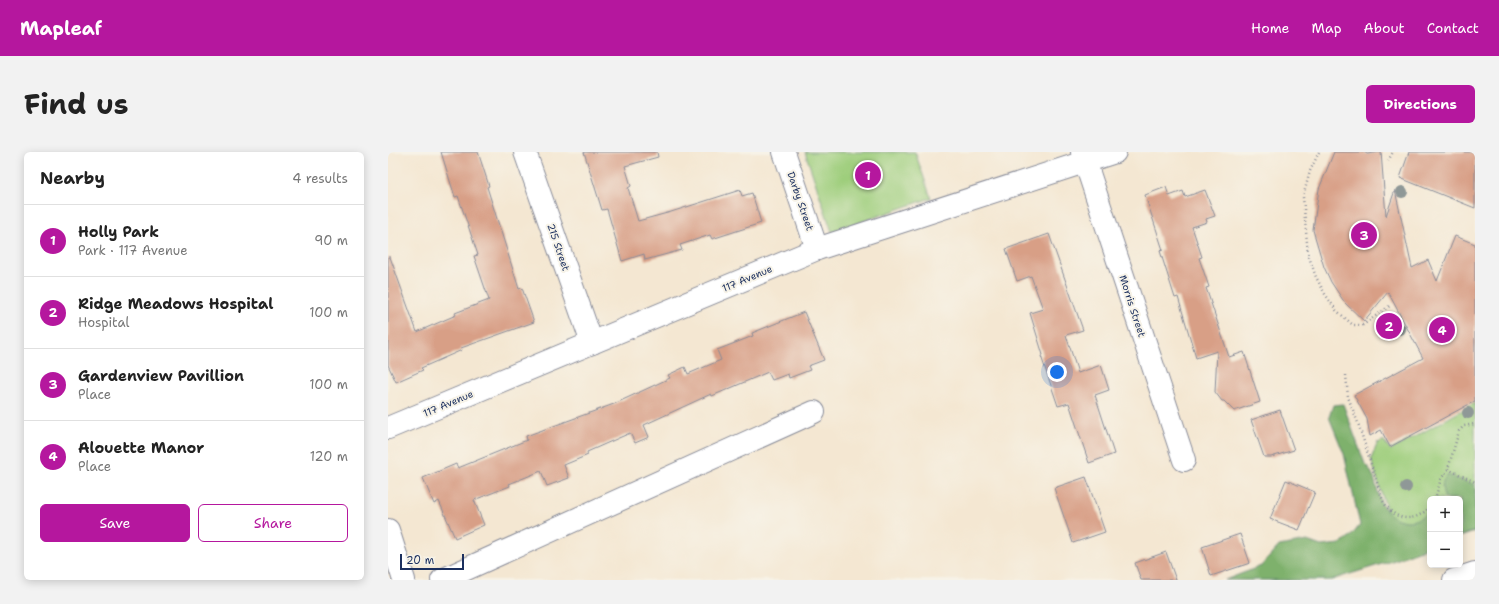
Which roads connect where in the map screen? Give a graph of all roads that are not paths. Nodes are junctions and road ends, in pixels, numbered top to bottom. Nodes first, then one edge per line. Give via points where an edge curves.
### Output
1 (526, 152) edge
2 (784, 152) edge
3 (1115, 152) edge
4 (1084, 157) edge
5 (817, 249) junction
6 (592, 343) junction
7 (814, 412) dead end
8 (388, 428) edge
9 (1184, 460) dead end
10 (388, 530) edge
11 (1475, 573) edge
12 (404, 580) edge
13 (442, 580) edge
14 (1454, 580) edge

1 - 6 main road, 215 Street
2 - 5 main road, Darby Street
3 - 4 main road, 117 Avenue
4 - 5 main road, 117 Avenue
4 - 9 main road, Morris Street
5 - 6 main road, 117 Avenue
6 - 8 main road, 117 Avenue
7 - 13 main road
10 - 12 main road
11 - 14 main road

